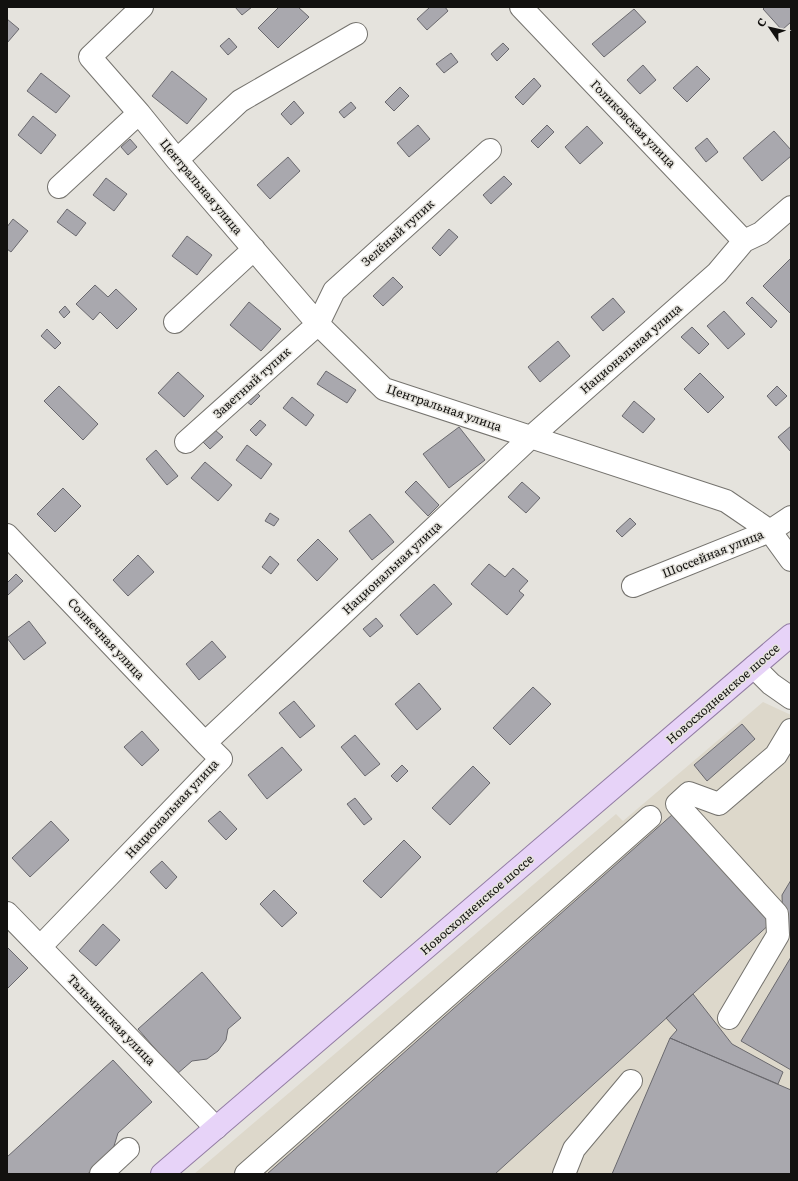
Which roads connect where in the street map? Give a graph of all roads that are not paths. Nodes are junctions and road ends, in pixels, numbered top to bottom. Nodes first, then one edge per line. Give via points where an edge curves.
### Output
1 (142, 7) edge
2 (521, 7) edge
3 (356, 34) dead end
4 (139, 113) junction
5 (490, 150) dead end
6 (177, 160) junction
7 (59, 187) dead end
8 (791, 207) edge
9 (744, 241) junction
10 (254, 250) junction
11 (175, 322) dead end
12 (318, 324) junction
13 (531, 437) junction
14 (186, 442) dead end
15 (791, 517) edge
16 (770, 532) junction
17 (7, 535) edge
18 (791, 560) edge
19 (633, 586) dead end
20 (791, 635) edge
21 (754, 667) junction
22 (791, 698) edge
23 (791, 730) edge
24 (204, 743) junction
25 (650, 817) dead end
26 (7, 912) edge
27 (40, 947) junction
28 (729, 1018) dead end
29 (631, 1081) dead end
30 (216, 1128) junction
31 (128, 1149) dead end
32 (101, 1174) edge
33 (162, 1174) edge
34 (246, 1174) edge
35 (564, 1174) edge

1 - 4 street, Центральная улица via 90,57
2 - 9 street, Голиковская улица
3 - 6 street via 240,101
4 - 6 street, Центральная улица
4 - 7 street
5 - 12 street, Зелёный тупик via 334,291
6 - 10 street, Центральная улица
8 - 9 street, Национальная улица via 761,233
9 - 13 street, Национальная улица via 718,274
10 - 11 street
10 - 12 street, Центральная улица
12 - 13 street, Центральная улица via 384,389
12 - 14 street, Заветный тупик
13 - 16 street, Центральная улица via 726,501
13 - 24 street, Национальная улица
15 - 16 street, Шоссейная улица
16 - 18 street, Центральная улица
16 - 19 street, Шоссейная улица
17 - 24 street, Солнечная улица
20 - 21 main road, Новосходненское шоссе
21 - 22 street via 771,684
21 - 30 main road, Новосходненское шоссе
23 - 28 street via 776,755 719,804 689,793 677,804 777,914 778,935
24 - 27 street, Национальная улица via 221,759
25 - 34 street
26 - 27 street, Тальминская улица
27 - 30 street, Тальминская улица
29 - 35 street via 574,1149
30 - 33 main road, Новосходненское шоссе
31 - 32 street

